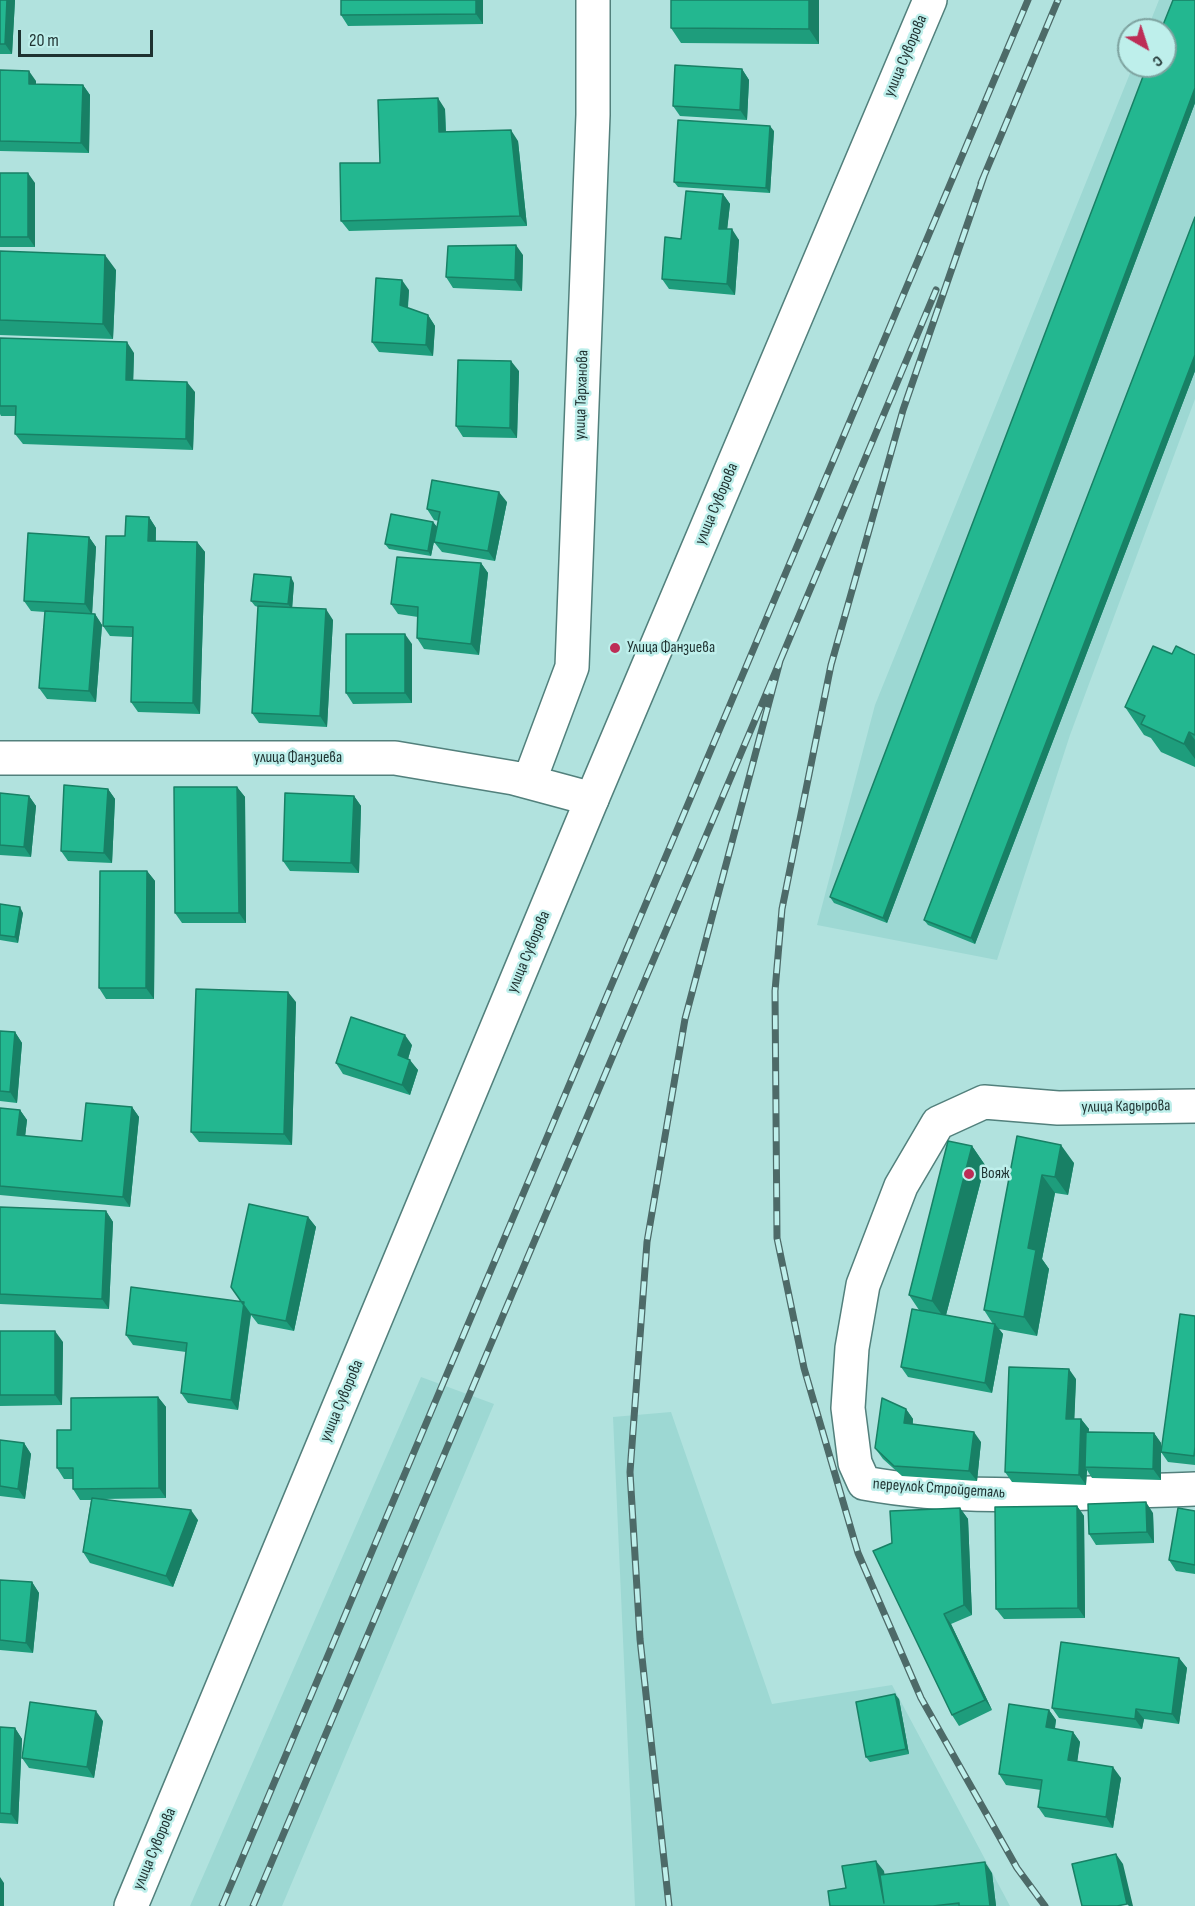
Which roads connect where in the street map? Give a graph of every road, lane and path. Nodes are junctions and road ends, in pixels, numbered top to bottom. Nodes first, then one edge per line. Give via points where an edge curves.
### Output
1 (593, 0) edge
2 (930, 0) edge
3 (0, 758) edge
4 (529, 782) junction
5 (592, 799) junction
6 (1195, 1106) edge
7 (1058, 1108) joint
8 (1195, 1489) edge
9 (131, 1906) edge

1 - 4 street, улица Тарханова via 593,115 572,667
2 - 5 street, улица Суворова
3 - 4 street, улица Фанзиева via 395,758
4 - 5 street, улица Фанзиева
5 - 9 street, улица Суворова
6 - 7 street, улица Кадырова
7 - 8 street, переулок Стройдеталь via 984,1102 938,1123 906,1177 861,1295 848,1408 855,1463 864,1483 890,1488 1013,1494

